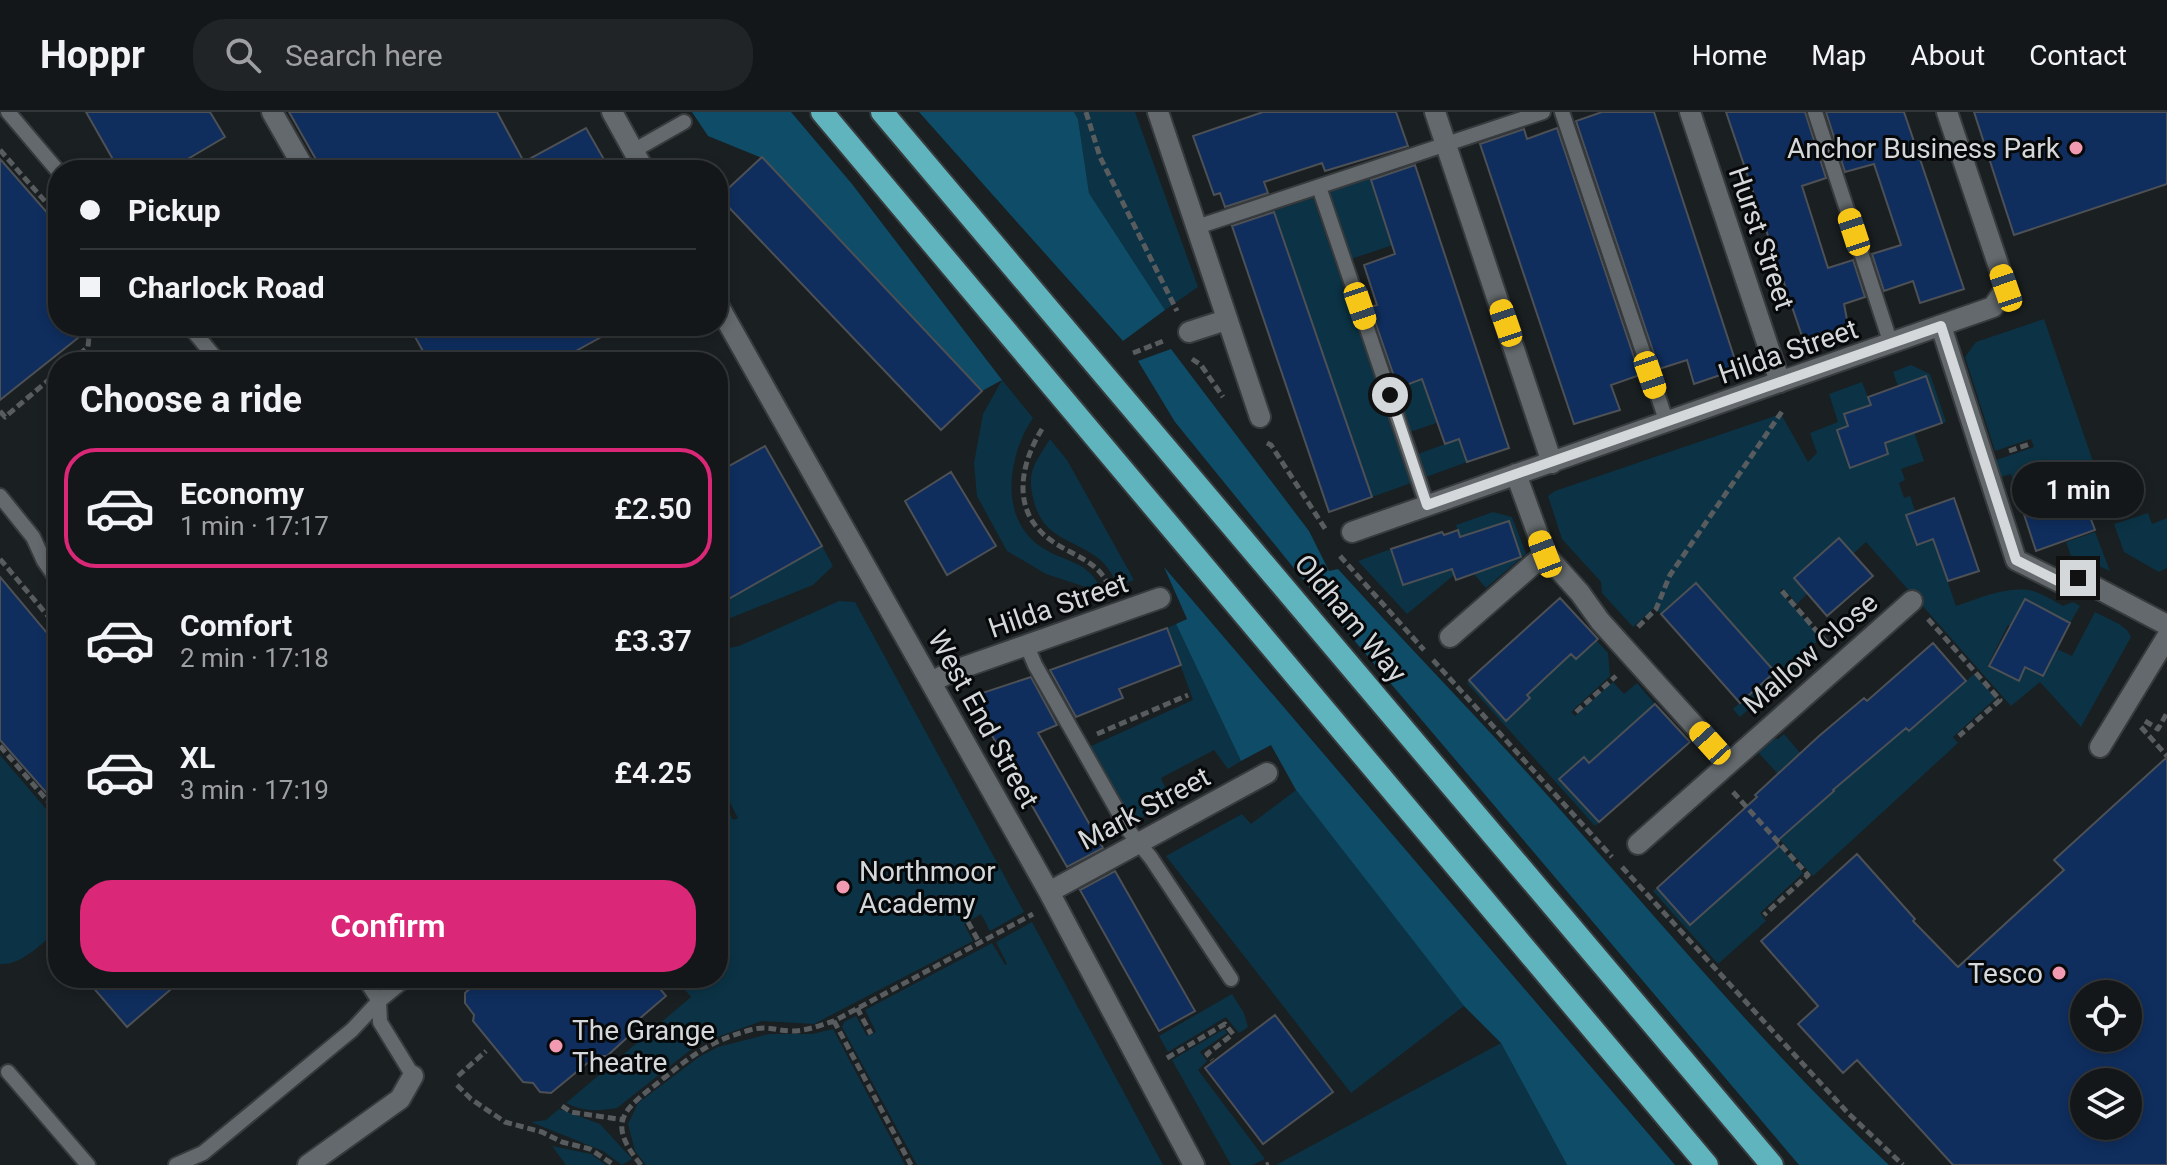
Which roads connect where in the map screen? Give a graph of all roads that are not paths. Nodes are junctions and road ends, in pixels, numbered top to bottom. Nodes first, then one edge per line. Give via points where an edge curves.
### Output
1 (8, 112) edge
2 (272, 112) edge
3 (612, 112) edge
4 (822, 112) edge
5 (882, 112) edge
6 (1159, 112) edge
7 (1435, 112) edge
8 (1543, 112) edge
9 (1562, 112) edge
10 (1690, 112) edge
11 (1815, 112) edge
12 (1947, 112) edge
13 (684, 122) dead end
14 (1446, 144) junction
15 (633, 151) junction
16 (49, 160) edge
17 (299, 160) edge
18 (638, 160) edge
19 (1319, 187) junction
20 (1197, 227) junction
21 (1226, 320) junction
22 (728, 323) edge
23 (1941, 326) junction
24 (197, 336) edge
25 (1181, 340) road end
26 (1891, 344) junction
27 (211, 352) edge
28 (1780, 382) junction
29 (1260, 417) dead end
30 (1667, 423) junction
31 (1552, 463) junction
32 (1516, 474) junction
33 (0, 496) edge
34 (1427, 505) junction
35 (1342, 535) road end
36 (1545, 554) junction
37 (48, 567) edge
38 (1160, 598) dead end
39 (1912, 601) road end
40 (2167, 625) edge
41 (1450, 637) dead end
42 (2167, 637) edge
43 (1027, 646) junction
44 (931, 682) junction
45 (2100, 747) dead end
46 (1722, 768) junction
47 (1267, 773) dead end
48 (1139, 843) junction
49 (1638, 844) dead end
50 (1049, 892) junction
51 (1231, 979) dead end
52 (371, 988) edge
53 (395, 988) edge
54 (379, 1001) junction
55 (8, 1072) dead end
56 (413, 1076) joint
57 (88, 1165) edge
58 (176, 1165) edge
59 (308, 1165) edge
60 (1194, 1165) edge
61 (1707, 1165) edge
62 (1772, 1165) edge

1 - 16 lane
2 - 17 street
3 - 15 street
4 - 61 highway
5 - 62 highway, Oldham Way
6 - 20 street
7 - 14 street
8 - 14 lane
9 - 30 lane
10 - 28 street, Hurst Street
11 - 26 lane
12 - 23 street, Hilda Street via 2006,288 1993,307
13 - 15 lane
14 - 19 lane
14 - 31 street
15 - 18 street
19 - 20 lane
19 - 34 lane
20 - 21 street
21 - 25 street
21 - 29 street
22 - 44 street, West End Street
23 - 26 street, Hilda Street
23 - 40 street via 2016,560 2062,583 2078,578
24 - 27 lane
26 - 28 street, Hilda Street
28 - 30 street, Hilda Street
30 - 31 street, Hilda Street
31 - 32 street, Hilda Street
32 - 34 street, Hilda Street
32 - 36 street
33 - 37 lane via 33,537
34 - 35 street, Hilda Street
36 - 41 street
36 - 46 street
38 - 43 street, Hilda Street
39 - 46 street, Mallow Close
42 - 45 street
43 - 44 street, Hilda Street
43 - 48 lane
44 - 50 street, West End Street
46 - 49 street, Mallow Close
47 - 48 street, Mark Street
48 - 50 street, Mark Street
48 - 51 lane
50 - 60 street, West End Street
52 - 54 lane
53 - 54 lane
54 - 56 lane via 380,1022
54 - 58 lane via 352,1030 203,1153
55 - 57 lane
56 - 59 street via 400,1099

